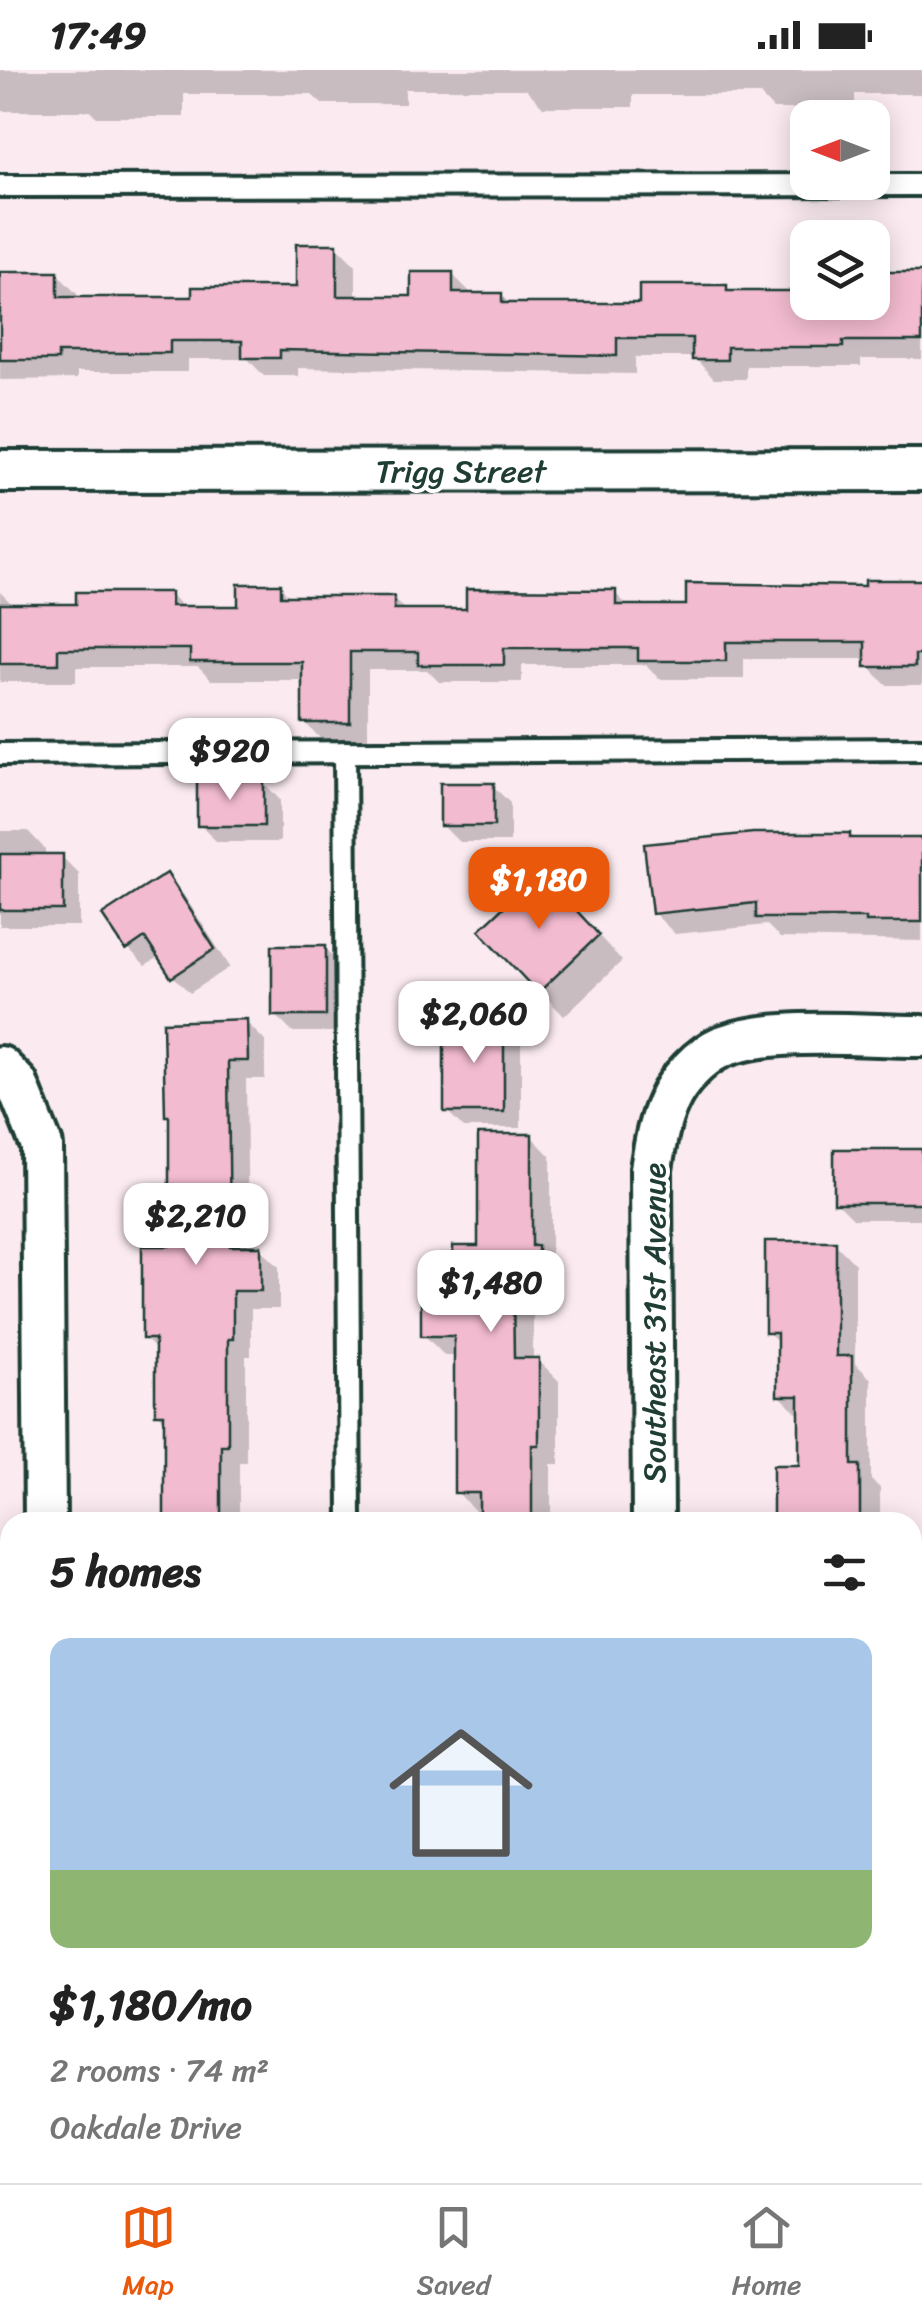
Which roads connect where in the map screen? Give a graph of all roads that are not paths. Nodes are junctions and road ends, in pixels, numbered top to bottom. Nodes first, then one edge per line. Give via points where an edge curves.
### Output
1 (922, 185) edge
2 (0, 186) edge
3 (922, 470) edge
4 (0, 471) edge
5 (922, 749) edge
6 (344, 752) junction
7 (0, 754) edge
8 (922, 1036) edge
9 (0, 1067) edge
10 (45, 1512) edge
11 (350, 1512) edge
12 (653, 1512) edge

1 - 2 lane
3 - 4 street, Trigg Street
5 - 6 lane
6 - 7 lane
6 - 11 lane
8 - 12 street, Southeast 31st Avenue via 765,1036 718,1048 688,1071 669,1098 651,1170
9 - 10 street via 17,1084 42,1146

